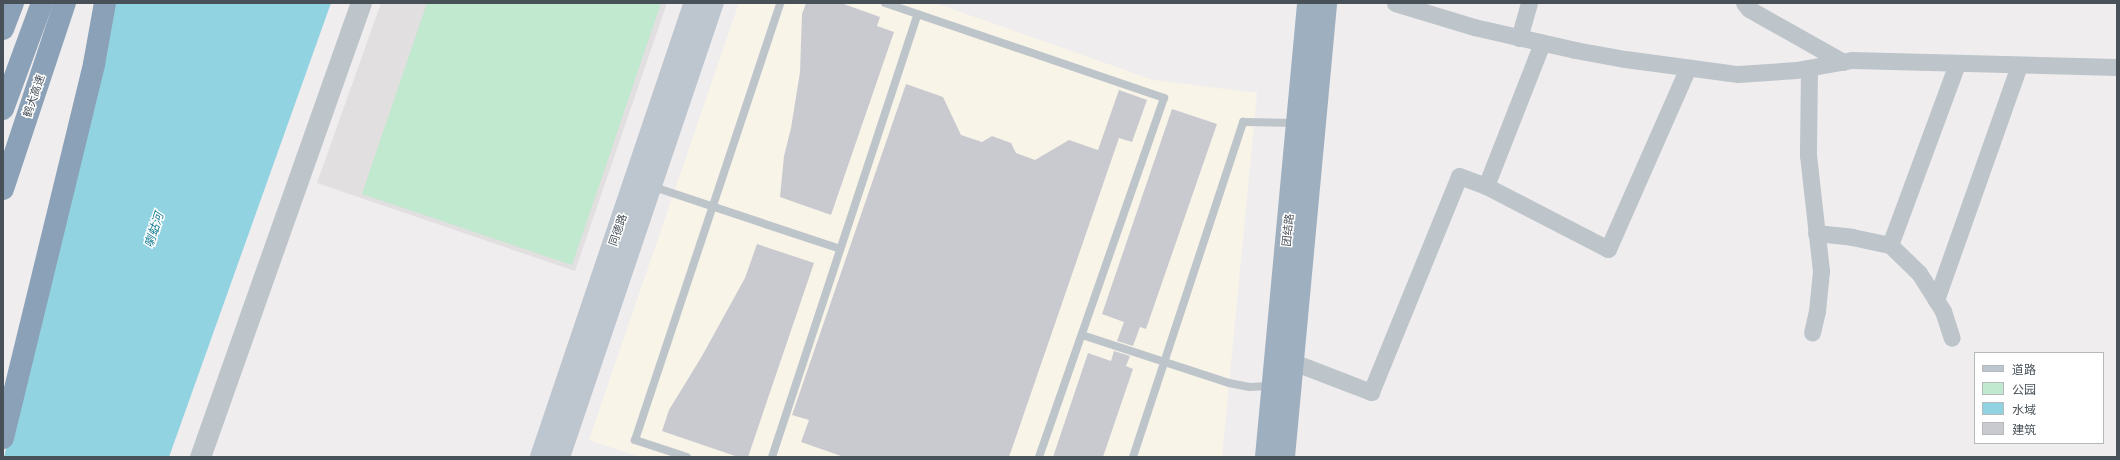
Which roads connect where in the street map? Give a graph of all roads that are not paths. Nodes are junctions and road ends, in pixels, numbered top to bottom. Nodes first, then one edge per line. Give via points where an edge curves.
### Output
1 (13, 3) edge
2 (42, 3) edge
3 (65, 3) edge
4 (105, 3) edge
5 (361, 3) edge
6 (695, 3) edge
7 (713, 3) edge
8 (780, 3) edge
9 (885, 3) edge
10 (1308, 3) edge
11 (1326, 3) edge
12 (1395, 3) edge
13 (1529, 3) edge
14 (1744, 3) edge
15 (918, 14) junction
16 (3, 29) edge
17 (1519, 38) junction
18 (1542, 44) junction
19 (1843, 62) junction
20 (1957, 64) junction
21 (2018, 66) junction
22 (2117, 67) edge
23 (1688, 68) junction
24 (1809, 68) junction
25 (3, 109) edge
26 (1298, 123) junction
27 (651, 186) junction
28 (1486, 186) junction
29 (3, 189) edge
30 (713, 206) junction
31 (1816, 233) junction
32 (1890, 245) junction
33 (840, 249) junction
34 (1936, 300) junction
35 (1812, 332) dead end
36 (1082, 335) junction
37 (1952, 338) dead end
38 (1164, 362) junction
39 (1293, 362) junction
40 (1273, 386) junction
41 (3, 438) edge
42 (200, 457) edge
43 (542, 457) edge
44 (559, 457) edge
45 (687, 457) edge
46 (772, 457) edge
47 (1039, 457) edge
48 (1133, 457) edge
49 (1266, 457) edge
50 (1284, 457) edge

1 - 16 highway
2 - 25 highway
3 - 29 highway, 鹤大高速
4 - 41 highway via 94,64
5 - 42 street
6 - 43 main road, 同德路
7 - 27 main road, 同德路
8 - 30 lane
9 - 15 lane
10 - 26 highway, 团结路
11 - 39 highway, 团结路
12 - 17 street
13 - 17 street
14 - 19 street via 1749,9
15 - 33 lane
15 - 36 lane via 1164,98
17 - 18 street
18 - 23 street
18 - 28 street
19 - 20 street via 1852,60
19 - 24 street
20 - 21 street
20 - 32 street
21 - 22 street
21 - 34 street
23 - 24 street via 1738,74
23 - 28 street via 1608,249
24 - 31 street via 1808,155
26 - 38 lane via 1243,122
26 - 40 highway, 团结路
27 - 30 lane
27 - 44 main road, 同德路
28 - 39 street via 1460,176 1371,392
30 - 33 lane
30 - 45 lane via 636,440
31 - 32 street
31 - 35 street via 1821,270
32 - 34 street via 1919,273
33 - 46 lane
34 - 37 street via 1943,311
36 - 38 lane
36 - 47 lane
38 - 40 lane via 1229,383 1250,387
38 - 48 lane
39 - 50 highway, 团结路
40 - 49 highway, 团结路

